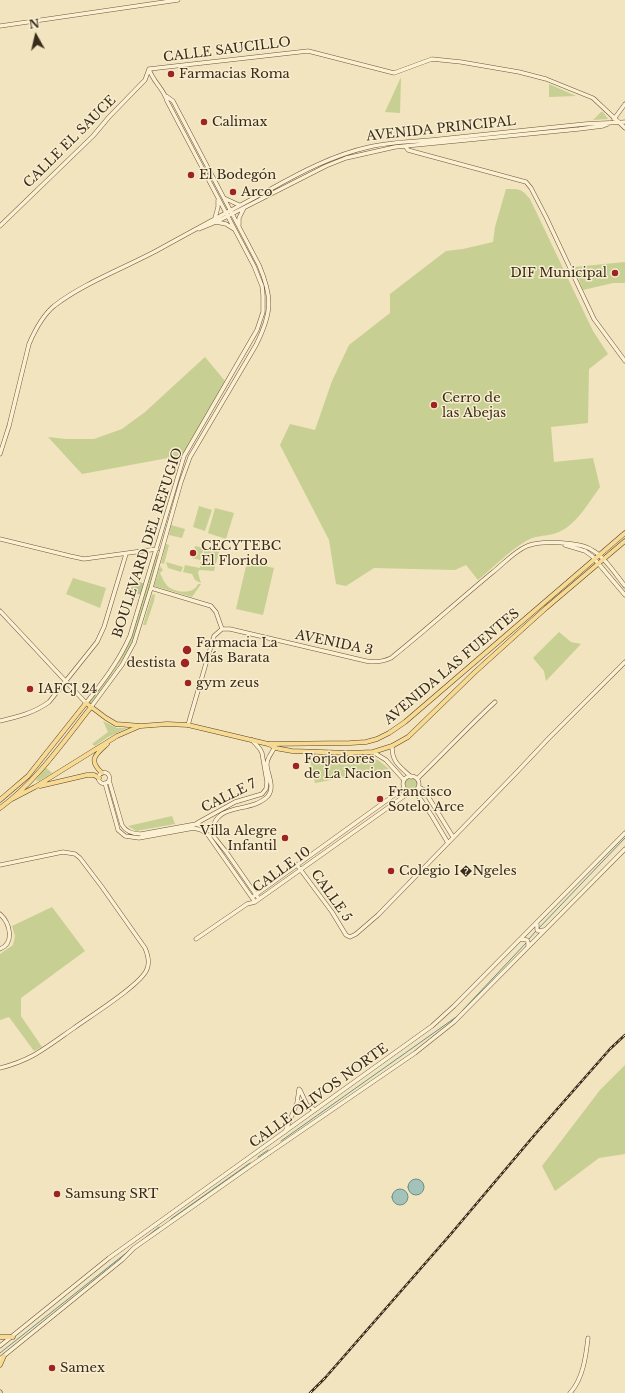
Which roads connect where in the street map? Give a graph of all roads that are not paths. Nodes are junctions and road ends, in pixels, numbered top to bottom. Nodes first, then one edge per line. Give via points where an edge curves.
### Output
1 (178, 0) edge
2 (0, 26) edge
3 (149, 69) junction
4 (152, 79) junction
5 (145, 80) junction
6 (166, 96) junction
7 (625, 104) edge
8 (615, 118) junction
9 (619, 122) junction
10 (625, 122) edge
11 (611, 123) junction
12 (625, 128) edge
13 (404, 142) junction
14 (405, 147) junction
15 (286, 180) junction
16 (288, 185) junction
17 (222, 197) junction
18 (218, 199) junction
19 (239, 204) junction
20 (244, 207) junction
21 (231, 212) junction
22 (226, 214) junction
23 (216, 220) junction
24 (0, 226) edge
25 (239, 226) junction
26 (234, 229) junction
27 (625, 361) edge
28 (0, 454) edge
29 (625, 533) edge
30 (0, 539) edge
31 (625, 541) edge
32 (582, 547) junction
33 (162, 548) junction
34 (157, 549) junction
35 (126, 554) junction
36 (599, 555) junction
37 (595, 559) junction
38 (603, 559) junction
39 (598, 563) junction
40 (625, 586) edge
41 (151, 588) junction
42 (625, 595) edge
43 (0, 611) edge
44 (138, 611) junction
45 (222, 629) junction
46 (136, 636) junction
47 (625, 662) edge
48 (66, 681) junction
49 (495, 702) dead end
50 (86, 703) junction
51 (91, 707) junction
52 (0, 721) edge
53 (188, 725) junction
54 (141, 726) junction
55 (60, 736) junction
56 (117, 736) junction
57 (252, 740) junction
58 (276, 743) junction
59 (268, 744) junction
60 (392, 746) junction
61 (275, 748) junction
62 (373, 752) junction
63 (52, 755) junction
64 (102, 773) junction
65 (411, 777) junction
66 (99, 778) junction
67 (417, 779) junction
68 (109, 780) junction
69 (404, 780) junction
70 (105, 783) junction
71 (35, 787) junction
72 (419, 787) junction
73 (404, 788) junction
74 (416, 791) junction
75 (410, 792) junction
76 (12, 799) junction
77 (0, 800) edge
78 (0, 808) edge
79 (196, 824) junction
80 (196, 829) junction
81 (212, 832) junction
82 (625, 833) edge
83 (453, 837) junction
84 (448, 843) junction
85 (625, 849) edge
86 (0, 865) edge
87 (297, 865) junction
88 (300, 870) junction
89 (256, 895) junction
90 (259, 899) junction
91 (254, 900) junction
92 (0, 914) edge
93 (537, 924) junction
94 (544, 930) junction
95 (196, 939) dead end
96 (522, 939) junction
97 (528, 946) junction
98 (0, 949) edge
99 (0, 1068) edge
100 (315, 1110) junction
101 (285, 1133) junction
102 (0, 1337) edge
103 (13, 1337) junction
104 (588, 1338) dead end
105 (0, 1346) edge
106 (4, 1356) junction
107 (0, 1359) edge
108 (0, 1364) edge
109 (570, 1393) edge

1 - 2 street
3 - 4 street, BOULEVARD DEL REFUGIO
3 - 5 street, CALLE EL SAUCE
3 - 8 street, CALLE SAUCILLO via 308,51 394,73 432,59 461,62 546,79 593,98
4 - 5 street
4 - 6 street, BOULEVARD DEL REFUGIO
5 - 24 street, CALLE EL SAUCE via 78,152
6 - 17 street, BOULEVARD DEL REFUGIO via 173,101
6 - 18 street, BOULEVARD DEL REFUGIO
7 - 8 street
8 - 9 street
8 - 11 street
9 - 10 street, AVENIDA PRINCIPAL
9 - 11 street, AVENIDA PRINCIPAL
9 - 12 street
11 - 13 street, AVENIDA PRINCIPAL
11 - 14 street, AVENIDA PRINCIPAL via 580,129
13 - 14 street
13 - 15 street, AVENIDA PRINCIPAL via 376,145 346,153
14 - 16 street, AVENIDA PRINCIPAL via 382,149 346,158
14 - 27 street via 415,152 526,182 546,217 594,319
15 - 16 street
15 - 19 street, AVENIDA PRINCIPAL
16 - 20 street, AVENIDA PRINCIPAL
17 - 19 street
17 - 21 street, BOULEVARD DEL REFUGIO
18 - 22 street, BOULEVARD DEL REFUGIO
18 - 23 street
19 - 21 street, AVENIDA PRINCIPAL
20 - 21 street, AVENIDA PRINCIPAL
20 - 25 street via 239,218
21 - 22 street, AVENIDA PRINCIPAL
21 - 25 street, BOULEVARD DEL REFUGIO
22 - 23 street, AVENIDA PRINCIPAL
22 - 26 street, BOULEVARD DEL REFUGIO
23 - 26 street
23 - 28 street, AVENIDA PRINCIPAL via 75,292 53,307 34,331 29,344
25 - 33 street, BOULEVARD DEL REFUGIO via 265,278 269,298 267,322 190,457 180,482
26 - 34 street, BOULEVARD DEL REFUGIO via 259,277 263,312 254,336 184,456
29 - 36 main road, AVENIDA LAS FUENTES
30 - 35 street via 84,559
31 - 38 main road, AVENIDA LAS FUENTES
32 - 36 street, AVENIDA 3 via 594,550
32 - 37 street, AVENIDA 3
32 - 45 street, AVENIDA 3 via 539,542 522,548 391,658 382,662 366,661
33 - 34 street
33 - 41 street, BOULEVARD DEL REFUGIO
34 - 35 street
34 - 44 street, BOULEVARD DEL REFUGIO
35 - 48 street via 97,642
36 - 37 main road, AVENIDA LAS FUENTES
36 - 38 street, AVENIDA 3
37 - 39 street, AVENIDA 3
37 - 58 main road, AVENIDA LAS FUENTES via 389,733 360,743
38 - 39 main road, AVENIDA LAS FUENTES
38 - 40 street, AVENIDA 3
39 - 42 street, AVENIDA 3
39 - 60 main road, AVENIDA LAS FUENTES via 484,664 408,737
41 - 45 street via 211,606
41 - 46 street, BOULEVARD DEL REFUGIO
43 - 48 street
44 - 46 street via 140,613 134,633
44 - 50 street, BOULEVARD DEL REFUGIO via 119,658
45 - 53 street via 214,636
46 - 51 street via 122,665
47 - 83 street
48 - 50 street
48 - 52 street via 39,710
49 - 67 street
50 - 51 main road
50 - 55 main road, BOULEVARD DEL REFUGIO
51 - 54 main road via 116,724
51 - 63 main road
53 - 54 main road
53 - 57 main road
54 - 56 main road
55 - 63 main road
55 - 77 main road, BOULEVARD DEL REFUGIO via 28,776
56 - 64 main road via 97,753 94,764
56 - 71 main road
57 - 59 main road
57 - 79 street, CALLE 7 via 262,753 266,789 262,794 235,802
58 - 59 main road, AVENIDA LAS FUENTES
58 - 61 street, CALLE 7
59 - 61 main road, AVENIDA LAS FUENTES
60 - 62 main road, AVENIDA LAS FUENTES
60 - 65 street via 394,760
61 - 62 main road, AVENIDA LAS FUENTES via 306,752
61 - 81 street, CALLE 7 via 267,764 270,782 268,795 261,801 227,811 216,818 212,824
62 - 69 street via 386,760
63 - 76 main road
64 - 66 street
64 - 68 street via 108,774
65 - 67 street
65 - 69 street
66 - 70 street
66 - 71 main road via 87,775
67 - 72 street
68 - 70 street
68 - 79 street, CALLE 7 via 122,825 128,832 137,834
69 - 73 street
70 - 80 street, CALLE 7 via 117,826 122,834 134,838
71 - 76 main road
72 - 74 street
72 - 83 street via 424,790
73 - 75 street
73 - 87 street, CALLE 10
74 - 75 street
74 - 84 street
75 - 88 street, CALLE 10
76 - 78 main road
79 - 80 street, CALLE 7
79 - 81 street, CALLE 7
80 - 91 street, CALLE 7 via 208,835
81 - 89 street
82 - 93 street, CALLE OLIVOS NORTE
83 - 84 street
84 - 88 street, CALLE 5 via 378,915 350,937 346,935
85 - 94 street, CALLE OLIVOS NORTE
86 - 99 street via 63,852 75,854 89,869 142,943 149,961 147,970 140,979 108,1004 35,1055
87 - 88 street, CALLE 5
87 - 89 street, CALLE 10
88 - 90 street, CALLE 10
89 - 90 street
89 - 91 street, CALLE 10
90 - 91 street, CALLE 10
91 - 95 street, CALLE 10
92 - 98 street via 5,918 9,929 9,940
93 - 94 street via 536,930
93 - 96 street, CALLE OLIVOS NORTE
94 - 97 street, CALLE OLIVOS NORTE
96 - 97 street via 527,940
96 - 100 street, CALLE OLIVOS NORTE via 432,1026
97 - 106 street, CALLE OLIVOS NORTE via 454,1022 415,1053 134,1248
100 - 101 street, CALLE OLIVOS NORTE
100 - 101 street via 307,1105 299,1089
101 - 103 street, CALLE OLIVOS NORTE via 109,1258
102 - 103 main road
103 - 105 street, CALLE OLIVOS NORTE
104 - 109 street via 581,1373
106 - 107 street, CALLE OLIVOS NORTE
106 - 108 main road

